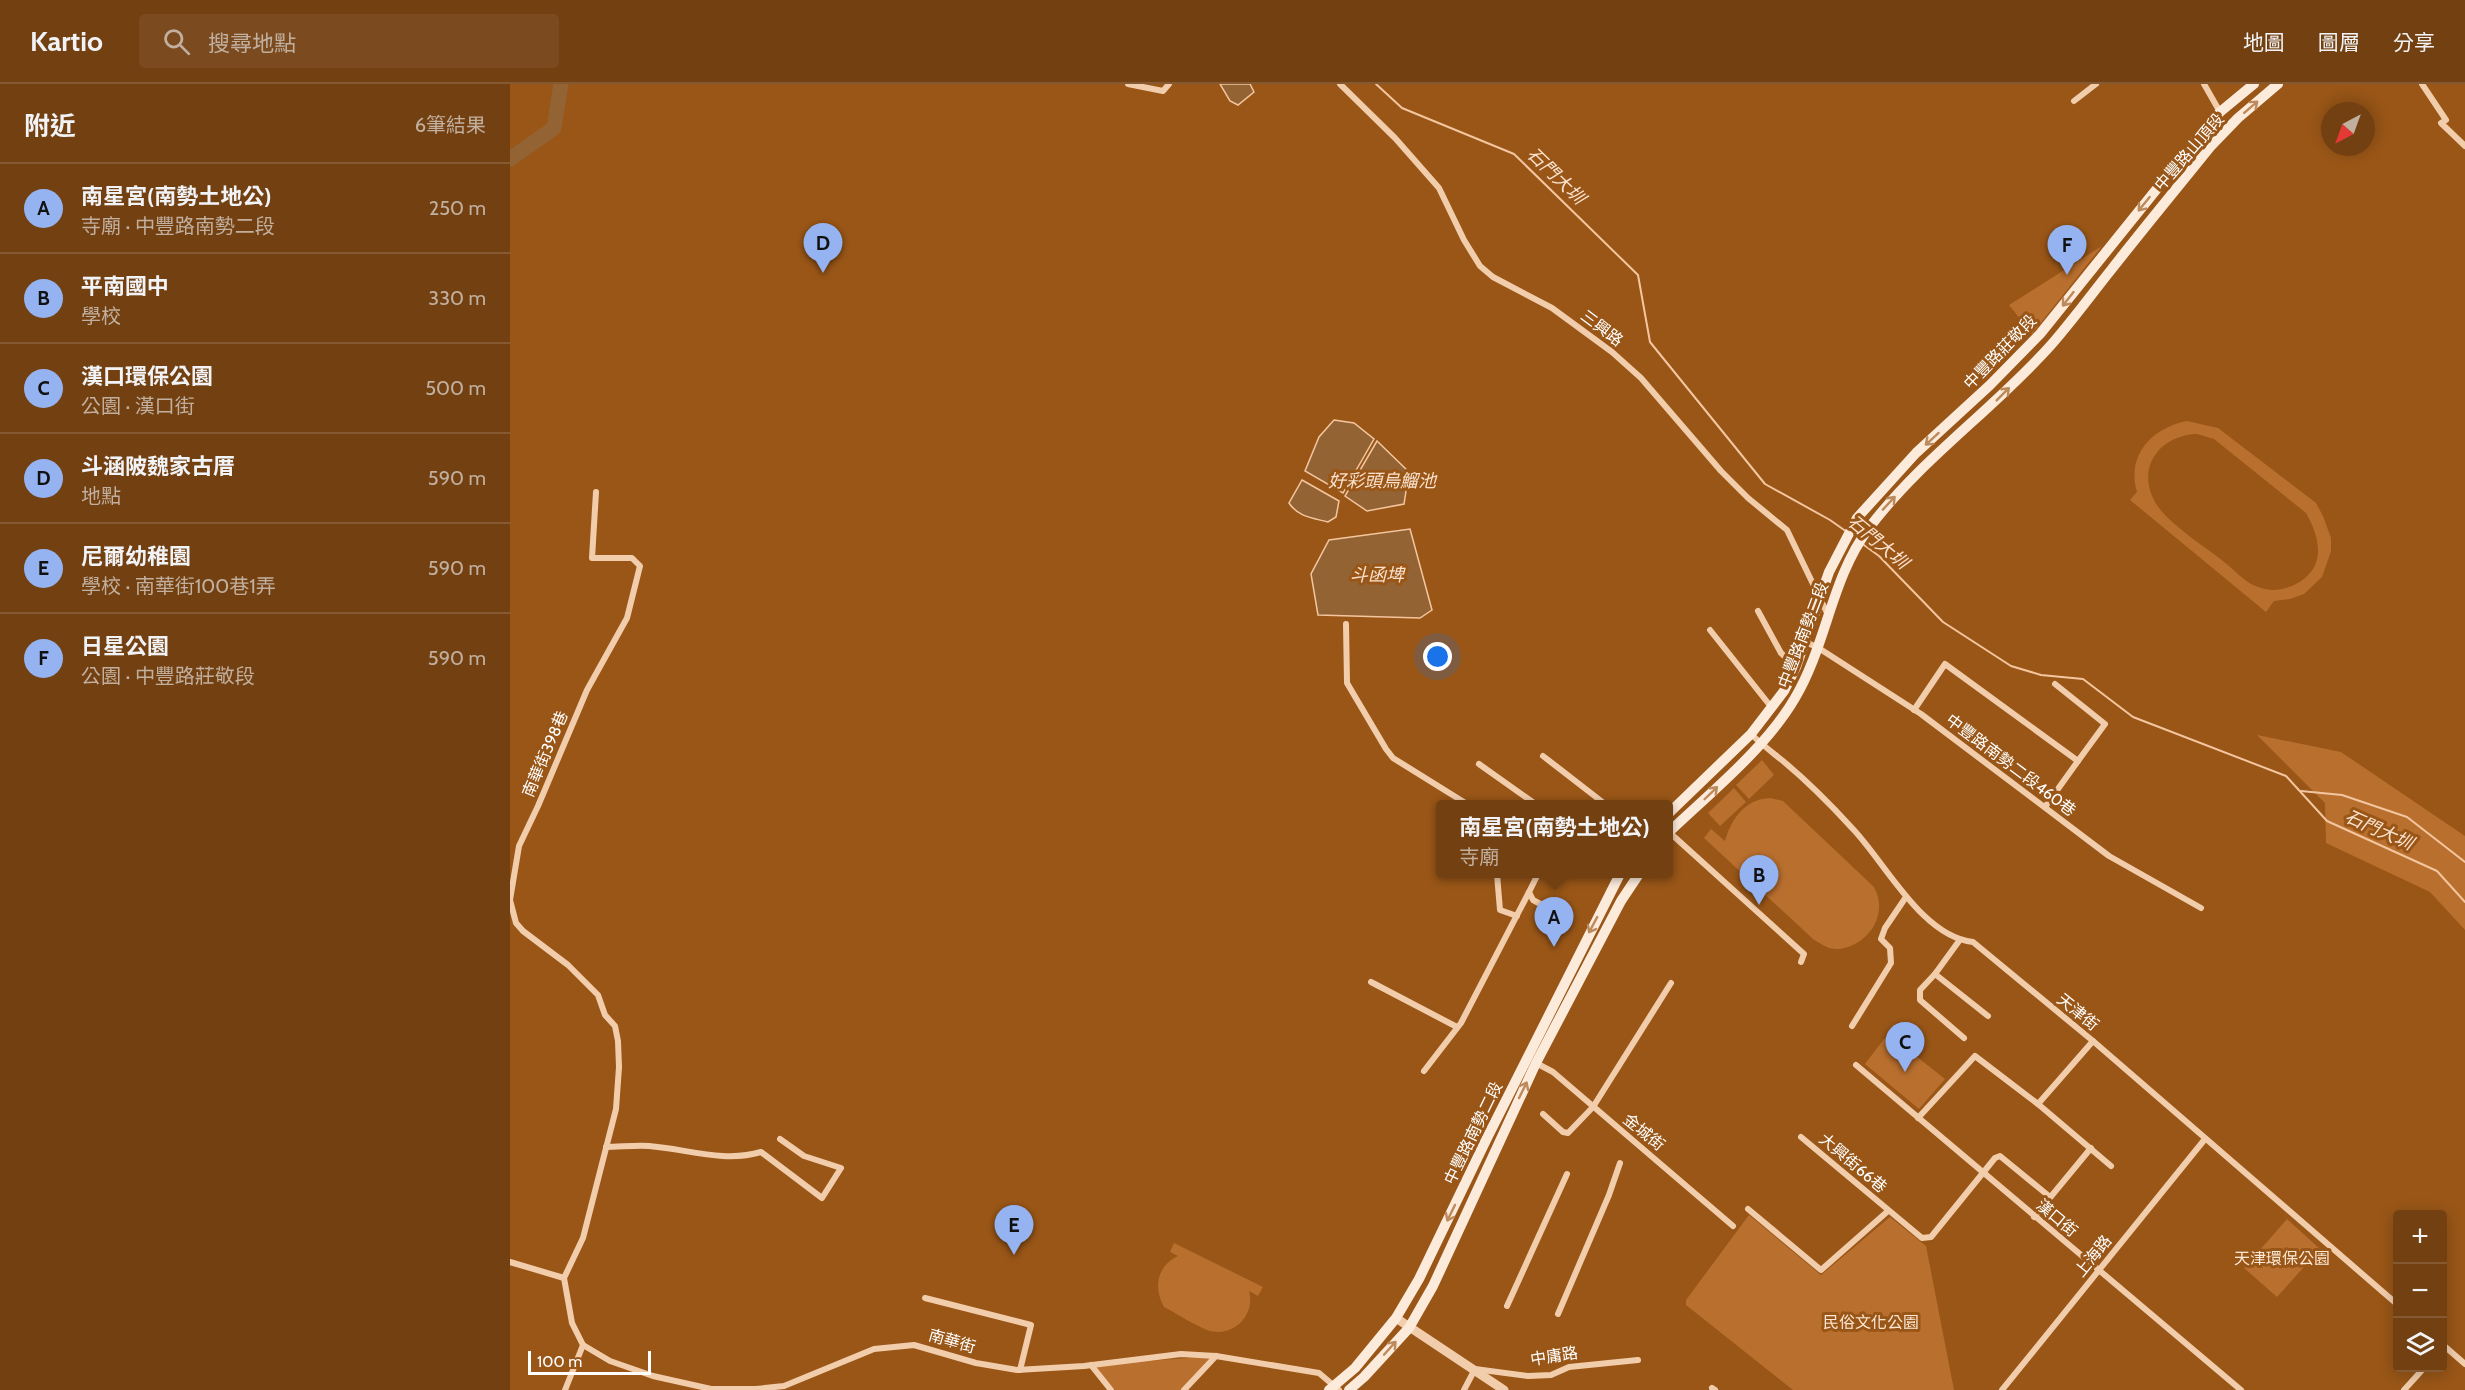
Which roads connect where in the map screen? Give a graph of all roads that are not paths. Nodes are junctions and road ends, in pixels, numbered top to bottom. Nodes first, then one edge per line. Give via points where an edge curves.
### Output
1 (1128, 84) edge
2 (1169, 84) edge
3 (1340, 84) edge
4 (2096, 84) edge
5 (2204, 84) edge
6 (2254, 84) edge
7 (2277, 84) edge
8 (2422, 84) edge
9 (2074, 101) dead end
10 (2220, 112) junction
11 (2465, 146) edge
12 (2117, 237) joint
13 (2130, 246) joint
14 (596, 492) dead end
15 (1851, 525) joint
16 (1867, 531) joint
17 (1820, 599) junction
18 (1758, 611) dead end
19 (1828, 615) junction
20 (1346, 624) dead end
21 (1710, 630) dead end
22 (1805, 642) junction
23 (1817, 647) junction
24 (1796, 667) junction
25 (2055, 684) dead end
26 (1772, 708) junction
27 (1914, 710) junction
28 (1751, 734) junction
29 (1761, 743) junction
30 (1543, 756) dead end
31 (2078, 761) junction
32 (1479, 764) dead end
33 (1461, 800) edge
34 (1530, 800) edge
35 (1600, 800) edge
36 (2045, 807) junction
37 (1673, 809) edge
38 (1673, 827) edge
39 (1673, 836) edge
40 (1497, 878) edge
41 (1536, 878) edge
42 (1617, 878) edge
43 (1635, 878) edge
44 (1529, 892) junction
45 (1906, 897) junction
46 (2201, 908) dead end
47 (1557, 913) dead end
48 (1517, 916) junction
49 (1959, 941) junction
50 (1801, 962) dead end
51 (1935, 974) junction
52 (1371, 982) dead end
53 (1671, 983) dead end
54 (1988, 1016) dead end
55 (1852, 1026) dead end
56 (1457, 1028) junction
57 (1964, 1038) dead end
58 (2093, 1041) junction
59 (1536, 1063) junction
60 (1856, 1065) dead end
61 (1424, 1071) dead end
62 (2038, 1104) junction
63 (1593, 1107) junction
64 (1543, 1114) dead end
65 (1918, 1118) junction
66 (1801, 1137) dead end
67 (780, 1139) dead end
68 (2205, 1139) junction
69 (606, 1148) junction
70 (2091, 1148) junction
71 (1620, 1163) dead end
72 (2111, 1166) dead end
73 (1983, 1173) junction
74 (1567, 1174) dead end
75 (2050, 1197) junction
76 (1748, 1209) dead end
77 (1888, 1211) junction
78 (2034, 1217) junction
79 (1733, 1226) dead end
80 (510, 1262) edge
81 (2098, 1271) junction
82 (564, 1278) junction
83 (925, 1298) dead end
84 (2393, 1302) edge
85 (1507, 1306) dead end
86 (1558, 1314) dead end
87 (1396, 1318) junction
88 (1409, 1328) junction
89 (583, 1346) junction
90 (2447, 1348) edge
91 (1216, 1356) junction
92 (1638, 1360) dead end
93 (2465, 1364) edge
94 (1091, 1365) junction
95 (1475, 1369) junction
96 (1020, 1370) junction
97 (2420, 1372) edge
98 (1192, 1387) edge
99 (1334, 1388) edge
100 (565, 1390) edge
101 (1111, 1390) edge
102 (1184, 1390) edge
103 (1349, 1390) edge
104 (1464, 1390) edge
105 (1504, 1390) edge
106 (2002, 1390) edge
107 (2241, 1390) edge
108 (2404, 1390) edge

1 - 2 street via 1163,91
3 - 17 street, 三興路 via 1439,188 1480,266 1552,308 1612,352 1641,378 1721,471 1787,531
4 - 9 street
5 - 10 street
6 - 10 main road, 中豐路山頂段
13 -> 7 main road, 中豐路山頂段 via 2210,147
8 - 11 street via 2446,120 2441,123
10 -> 12 main road, 中豐路山頂段
12 -> 15 main road, 中豐路莊敬段 via 2040,334 1893,477
16 -> 13 main road, 中豐路莊敬段 via 1915,477 2052,344
14 - 69 street, 南華街398巷 via 592,558 632,558 640,566 627,618 586,690 519,846 510,900 516,923 598,995 605,1015 615,1026 619,1067 616,1109
15 - 17 main road, 中豐路南勢二段
16 - 19 main road, 中豐路南勢二段 via 1841,577
17 - 19 street, 三興路
17 - 22 main road, 中豐路南勢二段
18 - 24 street via 1781,653
19 - 23 main road, 中豐路南勢二段
20 - 33 street via 1347,683 1386,749 1393,758
21 - 26 street
22 - 23 street, 中豐路南勢二段460巷
22 - 24 main road, 中豐路南勢二段
23 - 27 street, 中豐路南勢二段460巷
23 - 29 main road, 中豐路南勢二段 via 1795,698
24 - 26 main road, 中豐路南勢二段
25 - 31 street via 2105,724
26 - 28 main road, 中豐路南勢二段
27 - 31 street via 1945,664
27 - 36 street, 中豐路南勢二段460巷
28 - 29 street, 天津街
28 - 37 main road, 中豐路南勢二段
38 -> 29 main road, 中豐路南勢二段
29 - 45 street, 天津街 via 1854,830
30 - 35 street
31 - 36 street
32 - 34 street
36 - 46 street, 中豐路南勢二段460巷 via 2109,855
39 - 50 street via 1804,954
40 - 48 street via 1500,910
41 - 44 street
42 -> 87 main road, 中豐路南勢二段 via 1419,1279
43 - 59 main road, 中豐路南勢二段
44 - 47 street via 1533,900
44 - 48 street
45 - 49 street, 天津街
45 - 55 street via 1881,939 1890,948 1891,963
48 - 56 street
49 - 51 street
49 - 58 street, 天津街 via 1973,942
51 - 54 street
51 - 57 street via 1920,990 1920,1000
52 - 56 street
53 - 63 street
56 - 61 street
58 - 62 street
58 - 68 street, 天津街
59 - 63 street, 金城街 via 1553,1072
88 -> 59 main road, 中豐路南勢二段 via 1433,1286
60 - 65 street, 漢口街
62 - 65 street via 1975,1056
62 - 70 street
63 - 64 street via 1568,1133
63 - 79 street, 金城街
65 - 73 street, 漢口街
66 - 77 street, 大興街66巷
67 - 69 street via 804,1156 841,1168 822,1198 761,1152 726,1157 647,1146
68 - 81 street, 上海路
68 - 84 street, 天津街
69 - 82 street, 南華街398巷 via 583,1238
70 - 72 street
70 - 75 street
71 - 86 street via 1610,1196
73 - 75 street, 大興街66巷 via 2000,1156
73 - 77 street, 大興街66巷 via 1931,1237 1922,1238
73 - 78 street, 漢口街
74 - 85 street
75 - 78 street
76 - 77 street via 1821,1270
78 - 81 street, 漢口街
80 - 82 street
81 - 106 street, 上海路
81 - 107 street, 漢口街
82 - 89 street via 572,1323
83 - 96 street via 1031,1325
87 - 88 street, 中庸路
87 - 99 main road, 中豐路南勢二段
88 - 95 street, 中庸路
103 -> 88 main road, 中豐路南勢二段
89 - 96 street, 南華街 via 610,1361 653,1376 723,1390 784,1386 874,1349 914,1345 976,1363
89 - 100 street
90 - 93 street
91 - 94 street, 南華街 via 1181,1354
91 - 98 street
91 - 99 street, 南華街 via 1319,1373
92 - 95 street, 中庸路 via 1569,1367 1551,1375
94 - 96 street, 南華街
94 - 101 street
95 - 104 street
95 - 105 street, 中庸路
97 - 108 street
98 - 102 street

